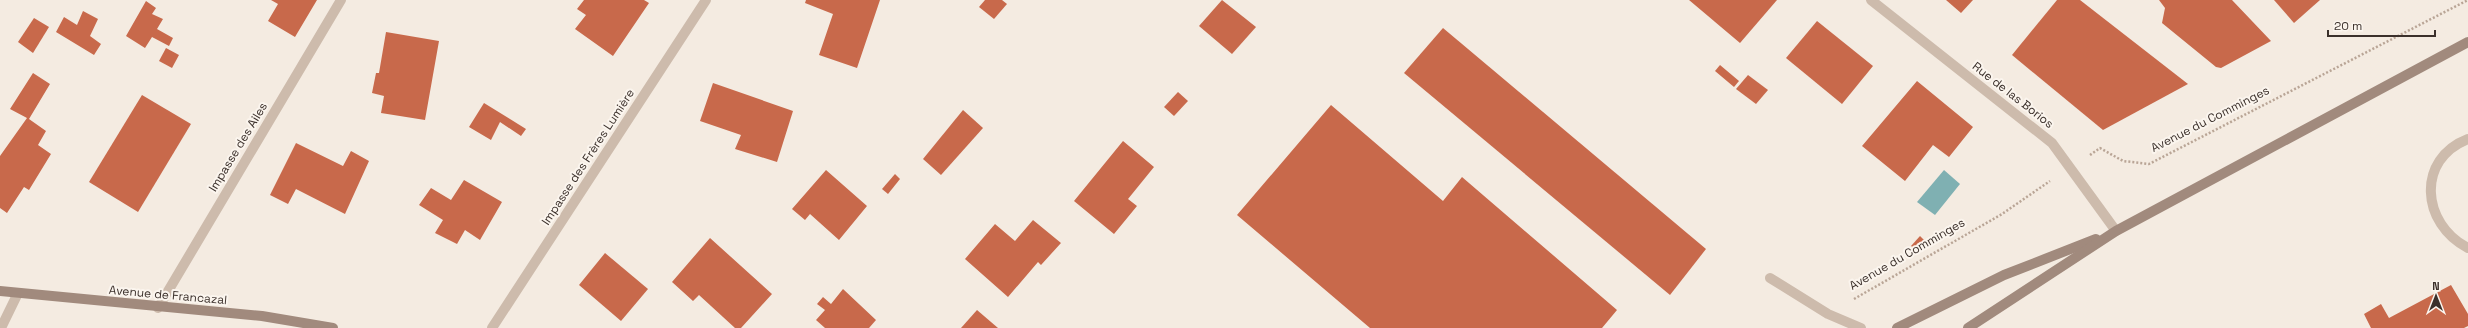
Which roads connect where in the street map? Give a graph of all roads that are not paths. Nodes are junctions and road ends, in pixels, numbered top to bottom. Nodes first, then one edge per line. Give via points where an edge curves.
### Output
1 (341, 0) edge
2 (706, 0) edge
3 (1871, 0) edge
4 (2468, 42) edge
5 (2468, 139) edge
6 (2116, 231) junction
7 (2468, 248) edge
8 (1770, 278) dead end
9 (0, 291) edge
10 (18, 293) junction
11 (158, 308) junction
12 (1, 328) edge
13 (333, 328) edge
14 (492, 328) edge
15 (1861, 328) edge
16 (1897, 328) edge
17 (1968, 328) edge

1 - 11 street, Impasse des Ailes
2 - 14 street, Impasse des Frères Lumière
3 - 6 street, Rue de las Borios via 2052,142
4 - 6 main road
5 - 7 street via 2444,155 2434,172 2431,191 2433,211 2442,228
6 - 16 main road via 2004,275
6 - 17 main road
8 - 15 street via 1828,314
9 - 10 main road, Avenue de Francazal
10 - 11 main road, Avenue de Francazal
10 - 12 street
11 - 13 main road, Avenue de Francazal via 262,316

